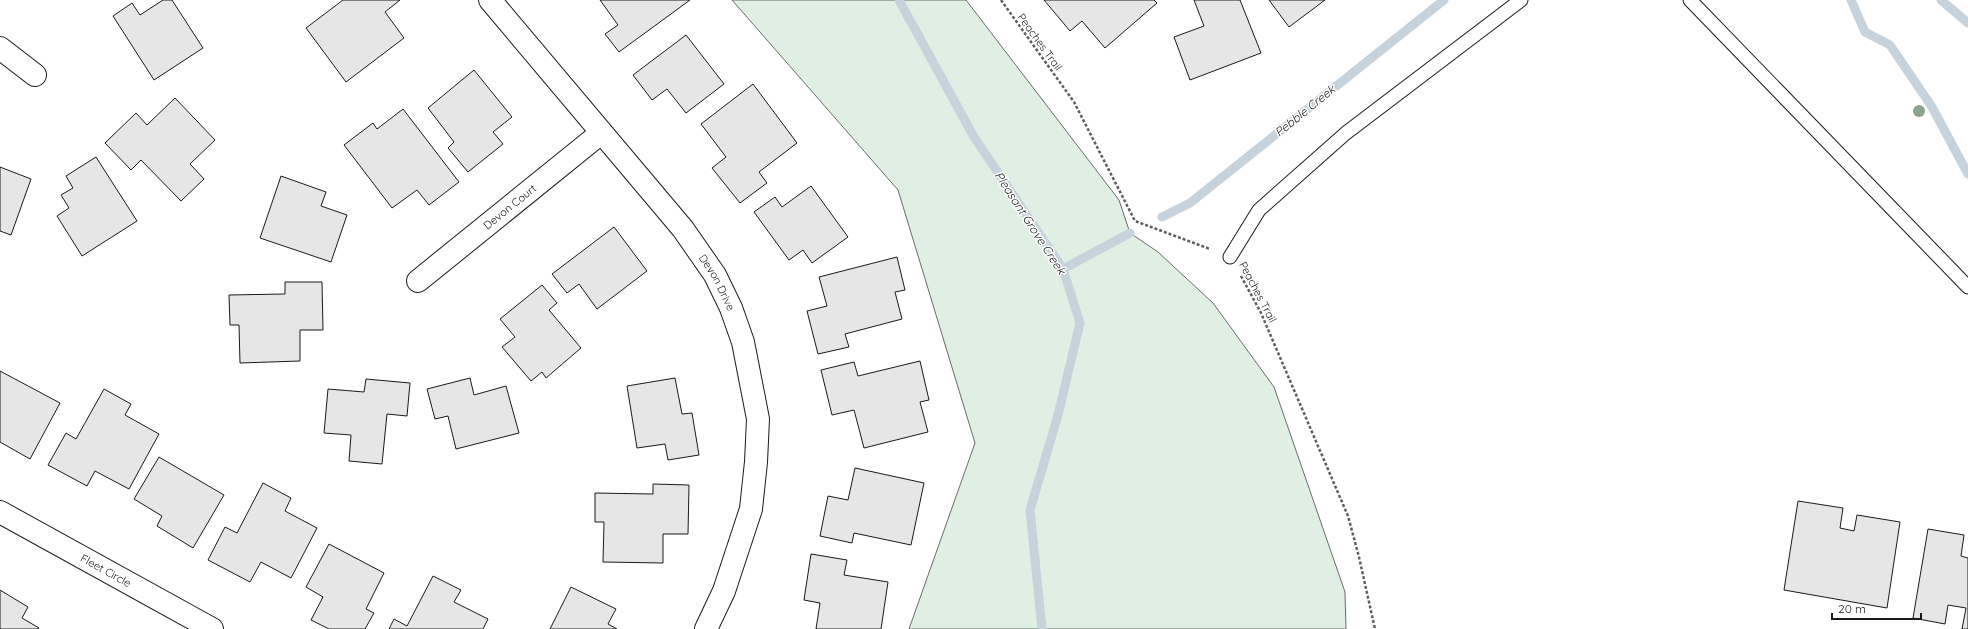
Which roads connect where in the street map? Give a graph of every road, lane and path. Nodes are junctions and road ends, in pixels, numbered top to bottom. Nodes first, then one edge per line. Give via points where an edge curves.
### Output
1 (490, 0) edge
2 (1001, 0) edge
3 (1521, 0) edge
4 (1690, 0) edge
5 (0, 48) edge
6 (35, 75) dead end
7 (600, 133) junction
8 (1230, 257) junction
9 (418, 281) dead end
10 (1968, 287) edge
11 (0, 512) edge
12 (212, 629) edge
13 (706, 629) edge
14 (1375, 629) edge

1 - 7 street, Devon Drive
2 - 8 path, Peaches Trail via 1074,102 1135,221
3 - 8 lane via 1334,144 1259,210
4 - 10 lane
5 - 6 street
7 - 9 street, Devon Court
7 - 13 street, Devon Drive via 682,229 715,275 736,321 752,380 758,419 751,509 724,591
8 - 14 path, Peaches Trail via 1261,313 1348,516
11 - 12 street, Fleet Circle

